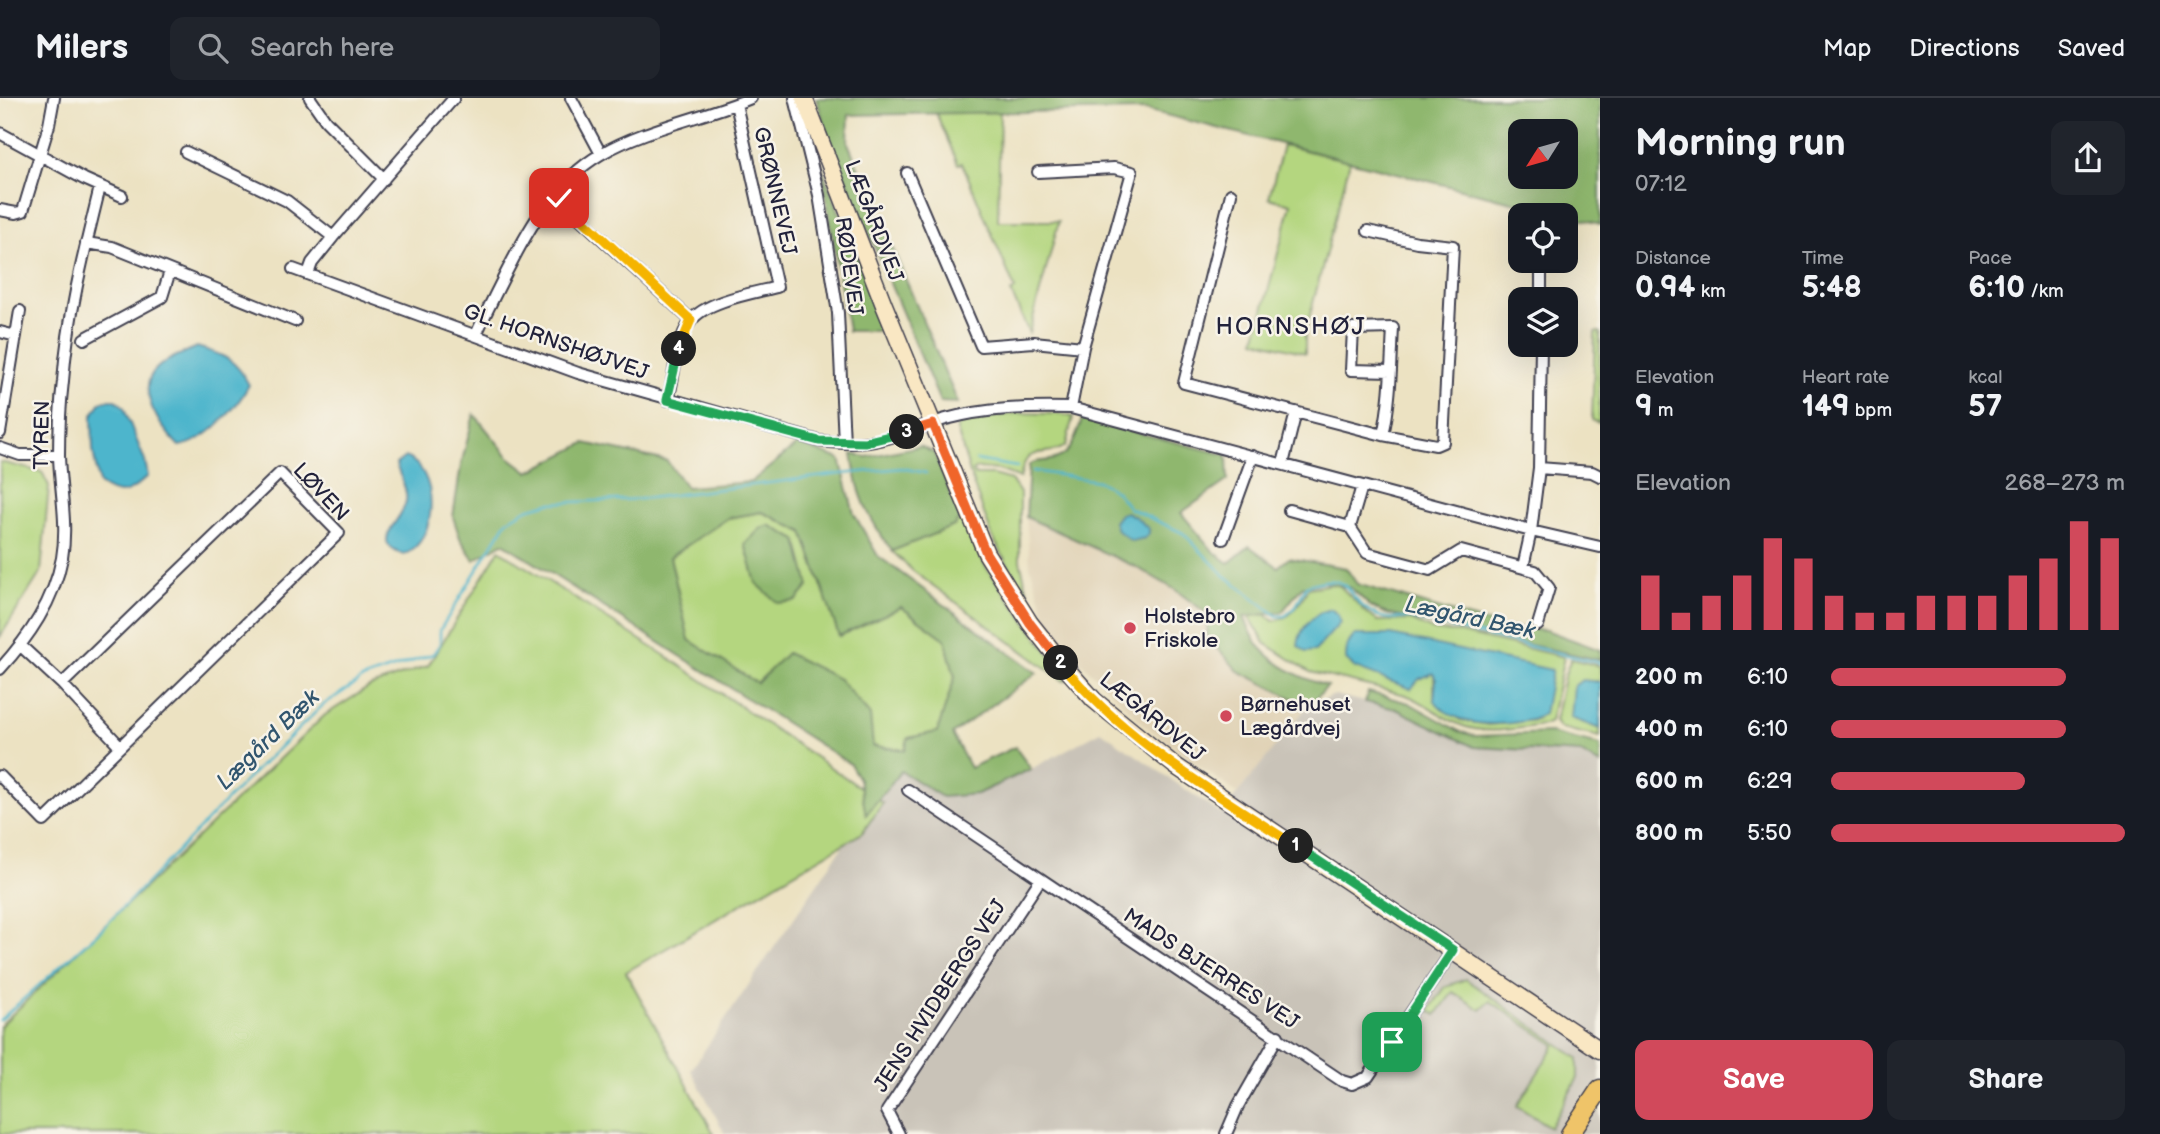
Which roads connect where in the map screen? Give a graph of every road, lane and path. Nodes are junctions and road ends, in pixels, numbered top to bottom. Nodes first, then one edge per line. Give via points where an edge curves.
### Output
1 (54, 98) edge
2 (310, 98) edge
3 (571, 98) edge
4 (751, 98) edge
5 (794, 98) edge
6 (804, 98) edge
7 (451, 99) edge
8 (736, 104) junction
9 (0, 133) edge
10 (186, 152) dead end
11 (601, 154) junction
12 (40, 156) junction
13 (1038, 172) dead end
14 (907, 173) dead end
15 (384, 179) junction
16 (100, 187) junction
17 (554, 194) junction
18 (1231, 194) dead end
19 (122, 197) dead end
20 (0, 210) edge
21 (1368, 231) dead end
22 (333, 237) junction
23 (86, 243) junction
24 (293, 269) dead end
25 (170, 271) junction
26 (308, 274) junction
27 (20, 311) dead end
28 (691, 320) junction
29 (295, 321) dead end
30 (0, 332) edge
31 (476, 335) junction
32 (16, 336) junction
33 (84, 339) dead end
34 (1083, 347) junction
35 (1541, 357) edge
36 (1391, 371) junction
37 (667, 400) junction
38 (1071, 408) junction
39 (1296, 412) junction
40 (933, 424) junction
41 (0, 433) edge
42 (1383, 435) junction
43 (844, 443) junction
44 (0, 448) edge
45 (59, 456) junction
46 (1253, 456) junction
47 (1283, 464) junction
48 (1539, 468) junction
49 (1600, 476) edge
50 (1362, 485) junction
51 (1289, 510) dead end
52 (1350, 527) junction
53 (1531, 531) junction
54 (1223, 539) dead end
55 (1600, 547) edge
56 (1523, 567) junction
57 (1538, 625) dead end
58 (21, 646) junction
59 (0, 668) edge
60 (62, 684) junction
61 (120, 746) junction
62 (0, 776) edge
63 (908, 790) dead end
64 (1040, 880) junction
65 (1453, 950) junction
66 (1278, 1036) junction
67 (1600, 1050) edge
68 (1600, 1089) edge
69 (899, 1134) edge
70 (1226, 1134) edge
71 (1570, 1134) edge

1 - 12 street
2 - 15 street via 326,121
3 - 11 street
4 - 8 street
5 - 43 street, RØDEVEJ via 819,195 838,313
6 - 40 street, LÆGÅRDVEJ
7 - 15 street
8 - 11 street
8 - 28 street, GRØNNEVEJ via 777,287 712,306
9 - 12 street
10 - 22 street via 287,201
11 - 17 street
12 - 16 street
12 - 20 street via 23,211
13 - 34 street via 1114,168 1132,172
14 - 34 street via 981,346 1034,342
15 - 22 street
16 - 19 street
16 - 23 street, TYREN
17 - 28 street
17 - 31 street via 531,225
18 - 39 street via 1184,383
21 - 42 street via 1453,246 1443,442 1436,445
22 - 26 street
23 - 25 street via 112,247
23 - 45 street, TYREN via 70,316
24 - 26 street, GL. HORNSHØJVEJ
25 - 29 street
25 - 33 street via 162,297
26 - 31 street, GL. HORNSHØJVEJ
27 - 32 street
28 - 37 street
30 - 32 street
31 - 37 street, GL. HORNSHØJVEJ
32 - 41 street
34 - 38 street
35 - 48 street
36 - 36 street via 1351,370 1353,328 1393,328
36 - 42 street
37 - 43 street, GL. HORNSHØJVEJ via 793,435
38 - 40 street, GL. HORNSHØJVEJ via 987,411
38 - 46 street, GL. HORNSHØJVEJ
39 - 42 street
39 - 47 street
40 - 43 street, GL. HORNSHØJVEJ via 882,440
40 - 65 street, LÆGÅRDVEJ via 986,553 1030,623 1094,700 1174,765
44 - 45 street via 20,455
45 - 58 street, TYREN via 65,530 61,559 40,617
46 - 47 street, GL. HORNSHØJVEJ
46 - 54 street
47 - 50 street, GL. HORNSHØJVEJ
48 - 49 street
48 - 53 street
50 - 52 street
50 - 53 street, GL. HORNSHØJVEJ
51 - 52 street
52 - 56 street via 1367,553 1430,570 1461,551
53 - 55 street, GL. HORNSHØJVEJ
53 - 56 street
56 - 57 street via 1535,571 1549,588
58 - 59 street, TYREN
58 - 60 street
60 - 61 street
60 - 61 street, LØVEN via 280,473 339,533
61 - 62 street, LØVEN via 44,821
63 - 64 street, MADS BJERRES VEJ
64 - 66 street, MADS BJERRES VEJ
64 - 69 street, JENS HVIDBERGS VEJ via 887,1111
65 - 66 street, MADS BJERRES VEJ via 1360,1083 1342,1081
65 - 67 street, LÆGÅRDVEJ
66 - 70 street
68 - 71 main road

